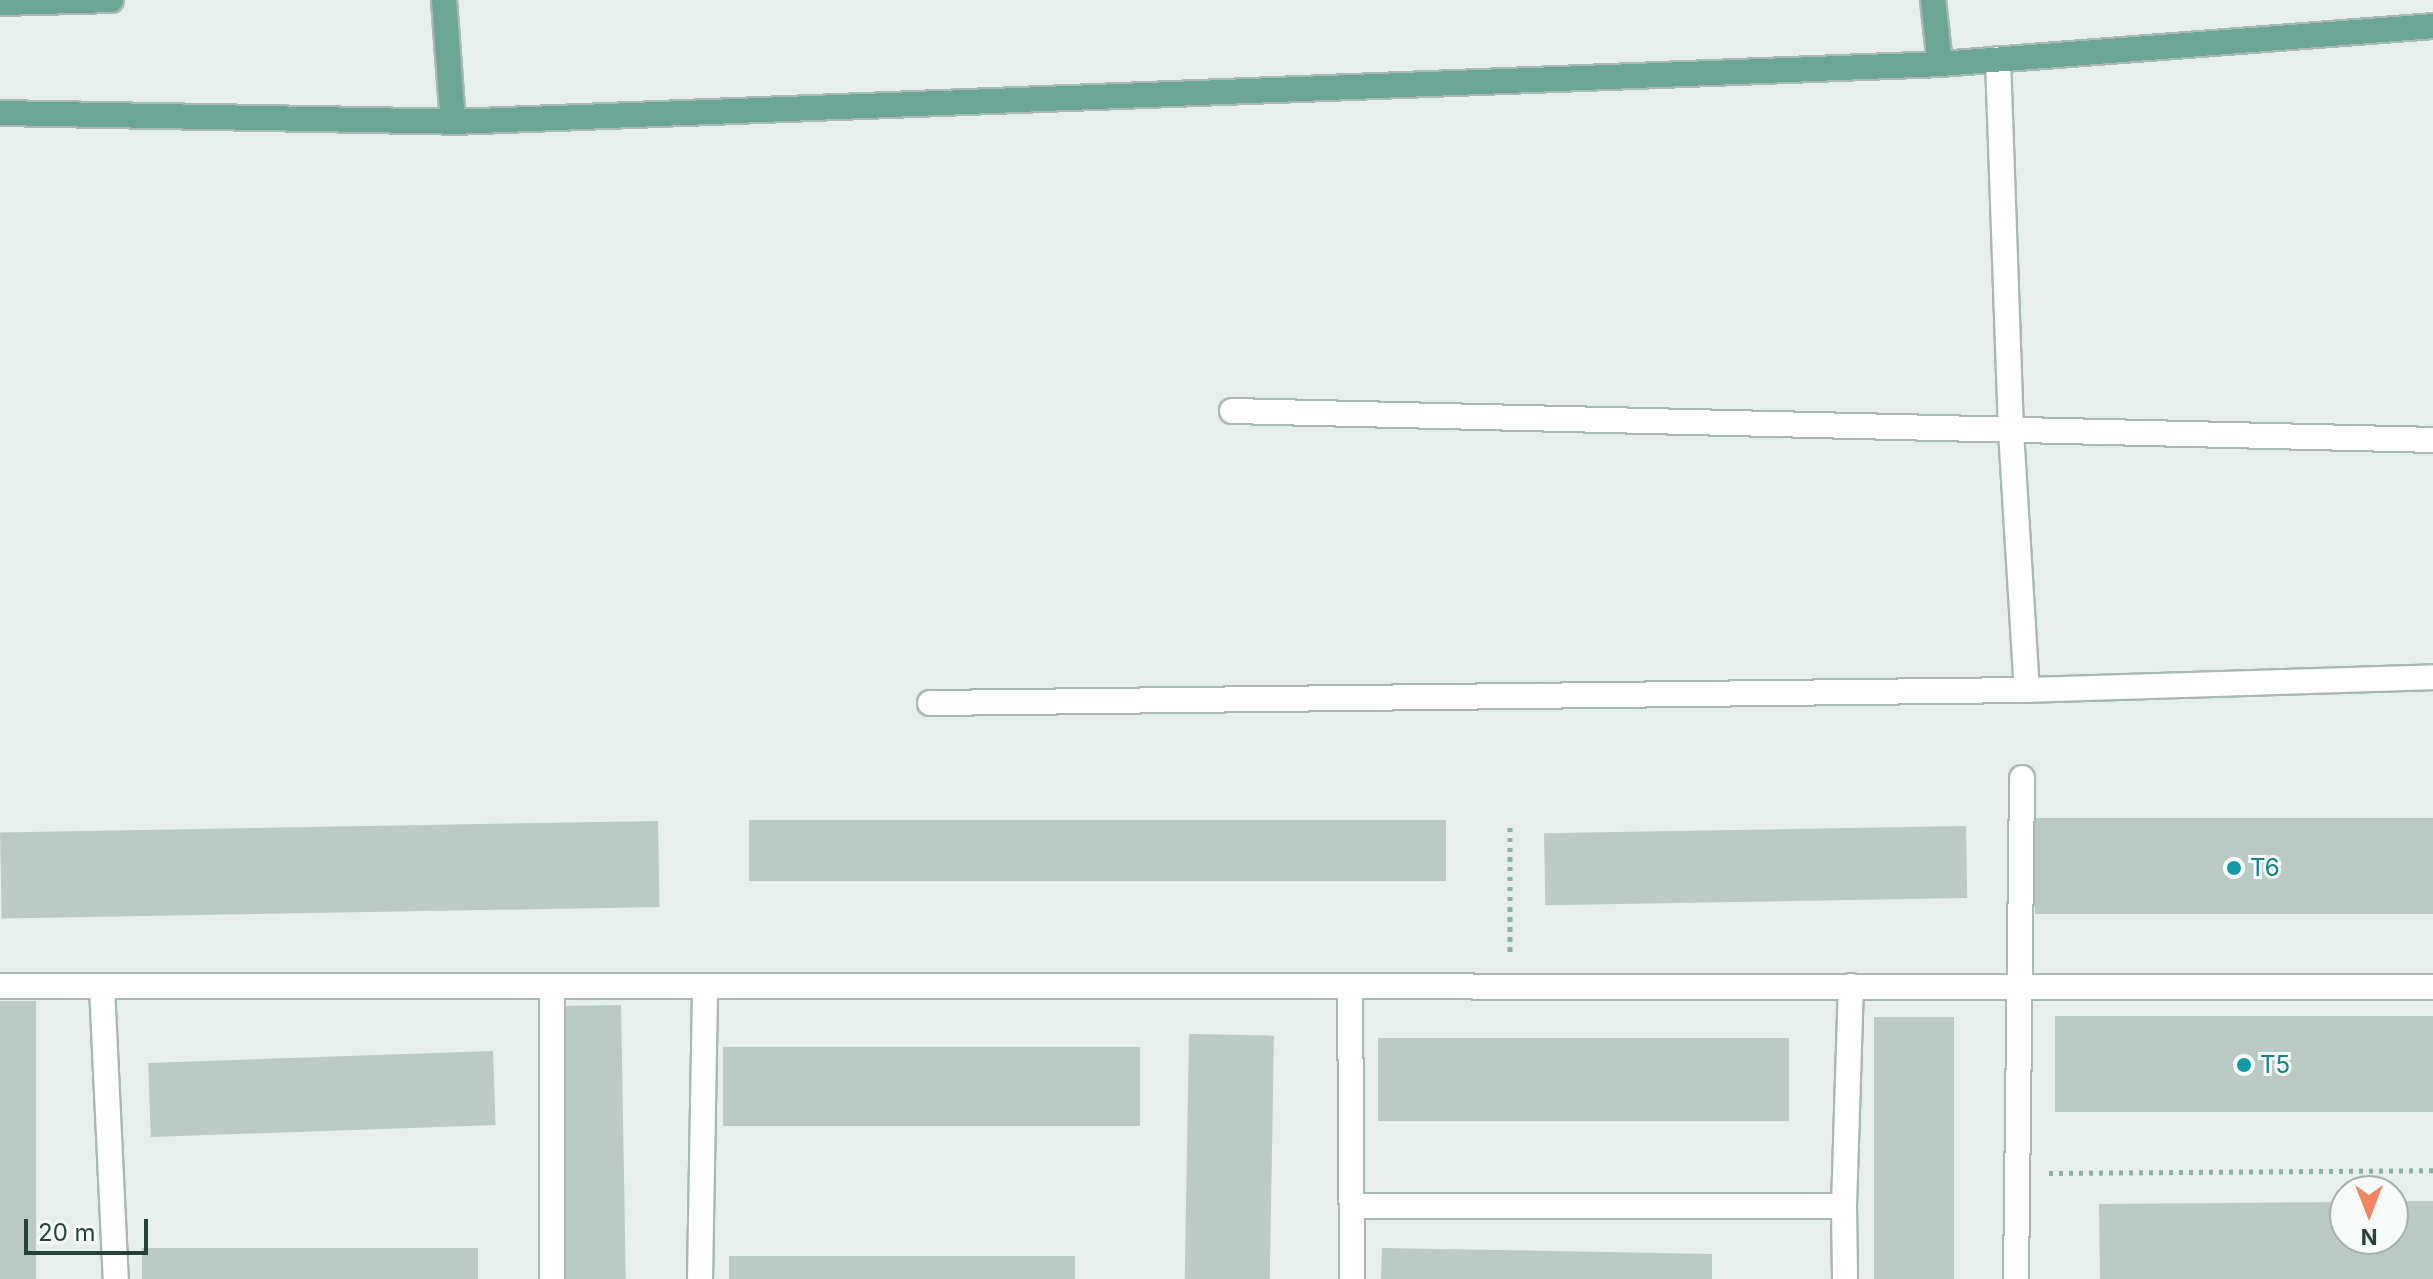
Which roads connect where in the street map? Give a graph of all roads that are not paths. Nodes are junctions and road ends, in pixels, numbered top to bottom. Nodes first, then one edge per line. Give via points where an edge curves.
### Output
1 (111, 0) edge
2 (444, 0) edge
3 (1933, 0) edge
4 (0, 3) edge
5 (2433, 26) edge
6 (1998, 59) junction
7 (1940, 64) junction
8 (0, 113) edge
9 (453, 122) junction
10 (1232, 411) dead end
11 (2011, 431) junction
12 (2433, 440) edge
13 (2433, 677) edge
14 (2027, 690) junction
15 (930, 703) dead end
16 (2022, 778) dead end
17 (0, 986) edge
18 (1350, 986) junction
19 (1851, 986) junction
20 (2016, 986) junction
21 (102, 987) junction
22 (2433, 987) edge
23 (705, 988) junction
24 (552, 989) junction
25 (1352, 1206) junction
26 (1844, 1206) junction
27 (116, 1279) edge
28 (552, 1279) edge
29 (700, 1279) edge
30 (1352, 1279) edge
31 (1845, 1279) edge
32 (2016, 1279) edge

1 - 4 main road
2 - 9 main road
3 - 7 main road
5 - 6 main road
6 - 7 main road
6 - 11 street
7 - 9 main road
8 - 9 main road
10 - 11 street
11 - 12 street
11 - 14 street
13 - 14 street
14 - 15 street
16 - 20 street
17 - 21 street
18 - 19 street
18 - 23 street
18 - 25 street
19 - 20 street
19 - 26 street
20 - 22 street
20 - 32 street
21 - 24 street
21 - 27 street
23 - 24 street
23 - 29 street
24 - 28 street
25 - 26 street
25 - 30 street
26 - 31 street

